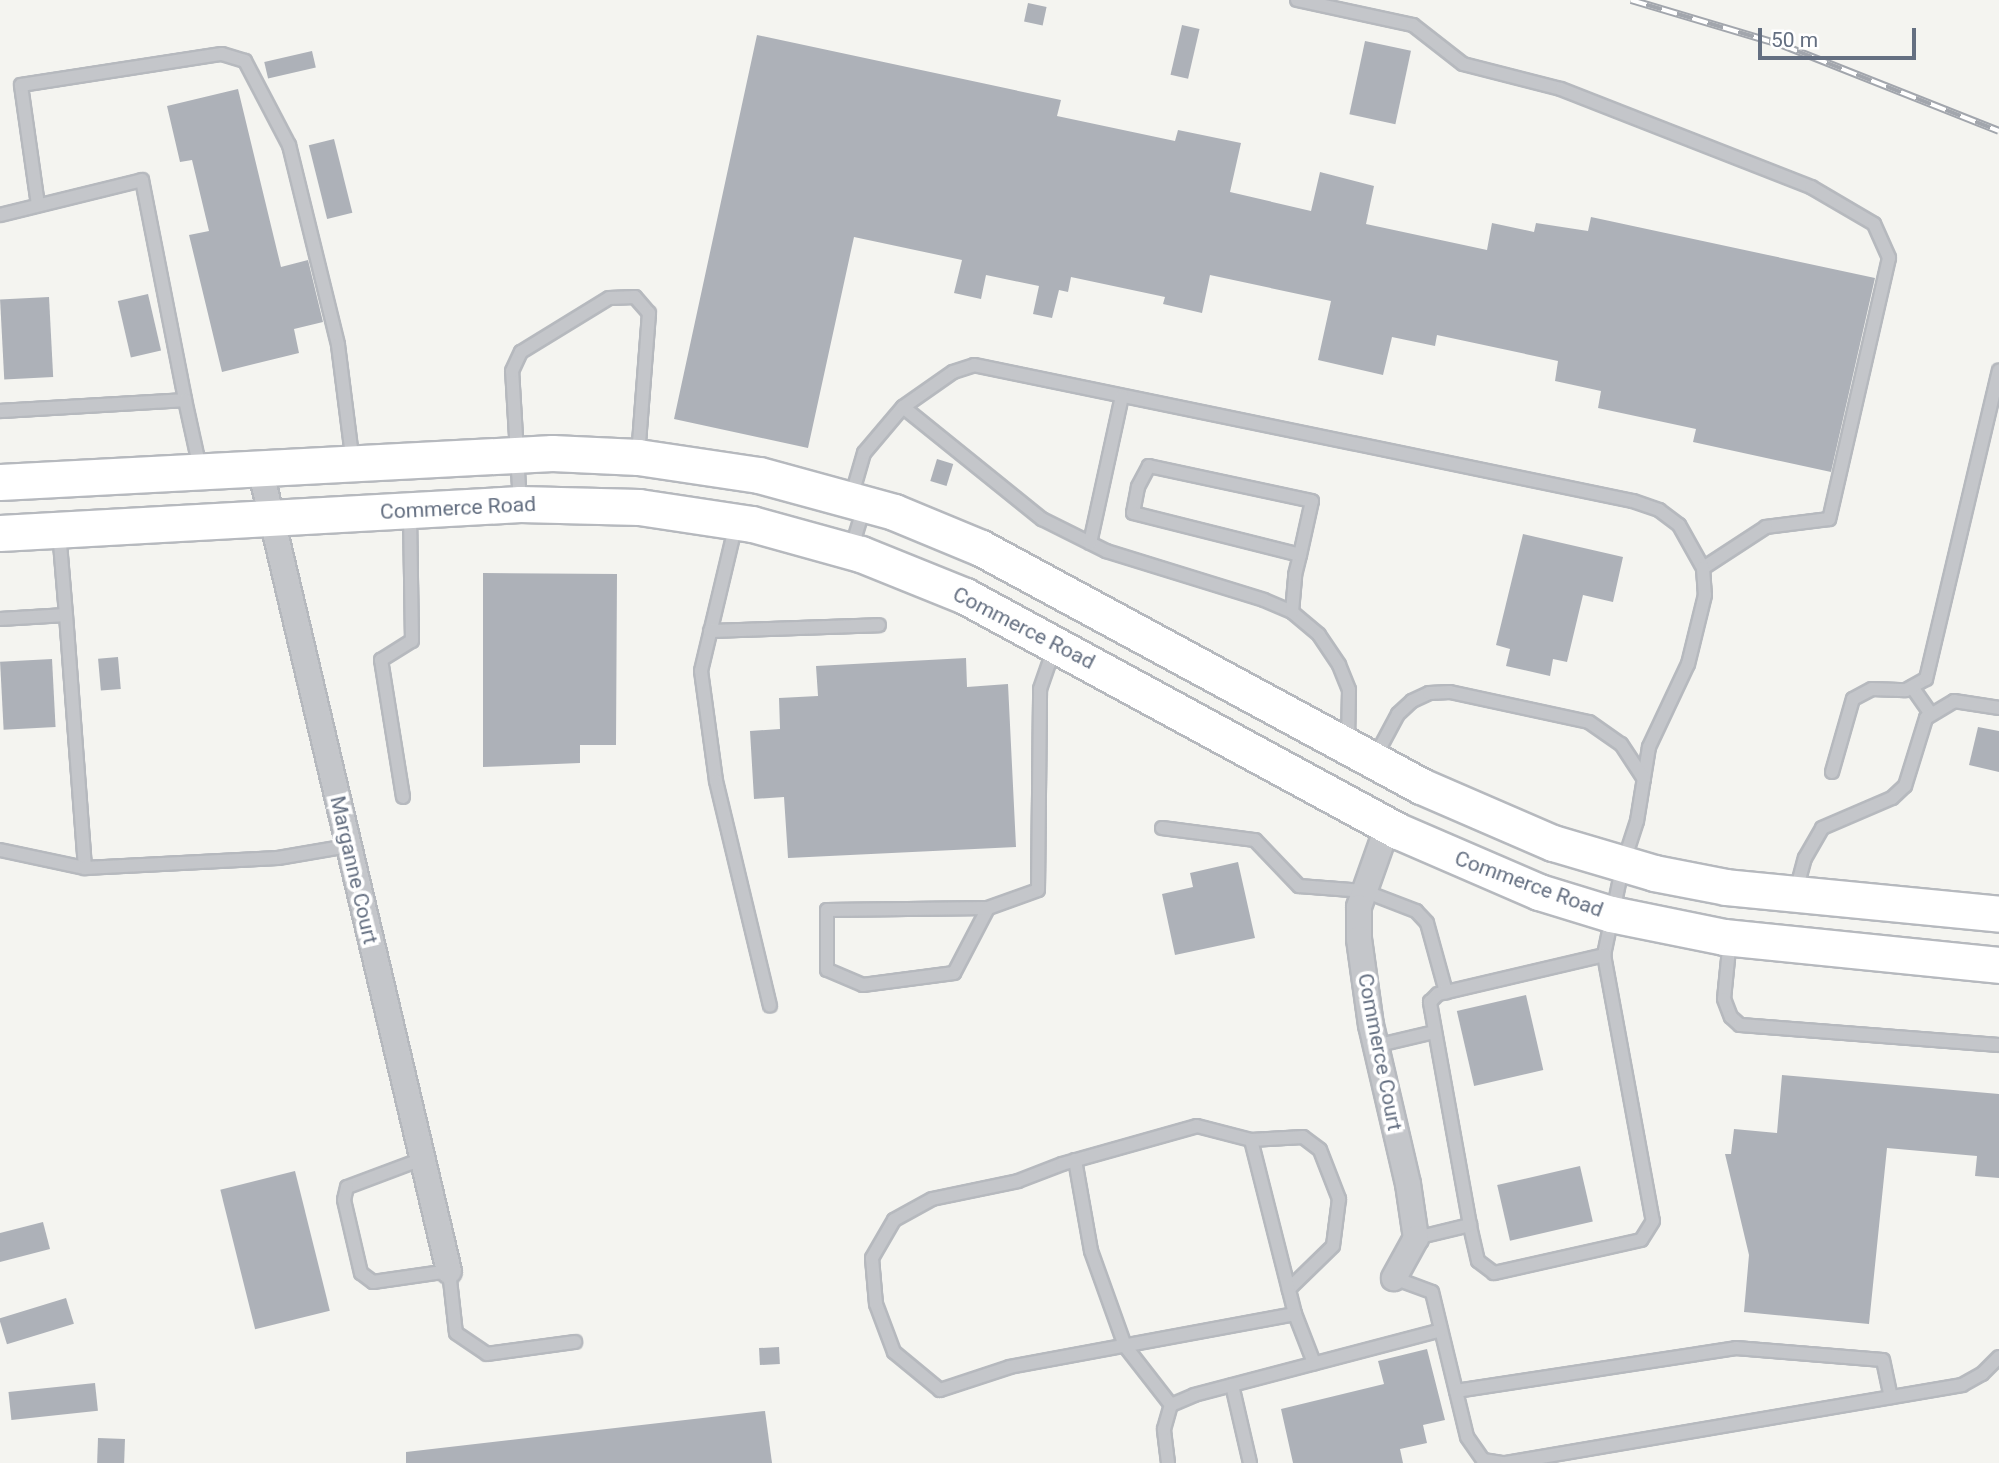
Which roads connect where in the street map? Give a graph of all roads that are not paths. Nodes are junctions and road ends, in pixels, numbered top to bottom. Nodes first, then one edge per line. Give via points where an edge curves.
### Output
1 (1297, 0) edge
2 (38, 205) junction
3 (0, 215) edge
4 (1999, 371) edge
5 (1122, 396) junction
6 (185, 400) junction
7 (903, 407) junction
8 (0, 411) edge
9 (517, 455) junction
10 (638, 457) junction
11 (353, 463) junction
12 (260, 468) junction
13 (201, 471) junction
14 (0, 482) edge
15 (858, 490) junction
16 (520, 504) junction
17 (410, 510) junction
18 (271, 518) junction
19 (737, 521) junction
20 (59, 530) junction
21 (0, 533) edge
22 (1090, 543) junction
23 (850, 550) junction
24 (1300, 555) junction
25 (1703, 568) junction
26 (1292, 612) junction
27 (66, 615) junction
28 (0, 619) edge
29 (879, 625) dead end
30 (710, 631) junction
31 (1056, 643) junction
32 (1912, 687) junction
33 (1999, 708) edge
34 (1931, 713) junction
35 (1360, 753) junction
36 (1832, 772) dead end
37 (1644, 779) junction
38 (403, 797) dead end
39 (1388, 825) junction
40 (1162, 828) dead end
41 (348, 846) junction
42 (0, 850) edge
43 (1623, 864) junction
44 (85, 868) junction
45 (1364, 891) junction
46 (1795, 895) junction
47 (988, 908) junction
48 (1611, 914) junction
49 (1999, 914) edge
50 (1730, 938) junction
51 (1604, 955) junction
52 (1999, 965) edge
53 (1446, 992) junction
54 (770, 1006) dead end
55 (1434, 1032) junction
56 (1999, 1045) edge
57 (1375, 1046) junction
58 (1251, 1140) junction
59 (422, 1159) junction
60 (1074, 1160) junction
61 (1470, 1225) junction
62 (1416, 1238) junction
63 (449, 1271) junction
64 (1394, 1278) joint
65 (1289, 1289) junction
66 (1295, 1314) junction
67 (1441, 1331) junction
68 (575, 1342) dead end
69 (1125, 1346) junction
70 (1999, 1357) edge
71 (1314, 1363) junction
72 (1232, 1385) junction
73 (1456, 1391) junction
74 (1891, 1397) junction
75 (1171, 1405) junction
76 (1168, 1463) edge
77 (1250, 1463) edge
78 (1504, 1463) edge

1 - 25 lane via 1413,25 1463,64 1560,89 1811,187 1874,224 1889,258 1829,519 1766,527
2 - 3 lane
2 - 6 lane via 142,180
2 - 11 lane via 21,85 222,54 245,61 289,145 338,345
4 - 32 lane via 1926,679
5 - 7 lane via 974,365 953,372
5 - 22 lane
5 - 25 lane via 1633,501 1659,510 1679,526
6 - 8 lane
6 - 13 lane
7 - 15 lane via 864,453
7 - 22 lane via 1013,498
9 - 10 main road
9 - 10 lane via 512,371 521,352 609,298 635,297 649,313
9 - 11 main road
9 - 16 lane
10 - 15 main road
11 - 12 main road
12 - 13 main road
12 - 18 street, Marganne Court
13 - 14 main road
15 - 23 lane
15 - 35 main road via 1022,567
16 - 17 main road, Commerce Road
16 - 19 main road, Commerce Road via 639,507
17 - 18 main road, Commerce Road
17 - 38 lane via 412,641 380,660
18 - 20 main road, Commerce Road
18 - 41 street, Marganne Court
19 - 23 main road, Commerce Road
19 - 30 lane
20 - 21 main road, Commerce Road
20 - 27 lane
22 - 26 lane
23 - 31 main road, Commerce Road via 931,580
24 - 24 lane via 1311,501 1149,466 1138,487 1133,513
24 - 26 lane
25 - 37 lane via 1705,595 1698,635 1648,747
26 - 35 lane via 1319,635 1339,665
27 - 28 lane
27 - 44 lane
29 - 30 lane
30 - 54 lane via 701,671 716,781
31 - 39 main road, Commerce Road
31 - 47 lane via 1040,689 1038,890
32 - 34 lane
32 - 36 lane via 1872,689 1853,699
33 - 34 lane via 1965,699
34 - 46 lane via 1922,725 1905,786 1892,798 1822,828 1805,858
35 - 37 lane via 1398,714 1429,693 1450,692 1589,722 1621,744
35 - 43 main road via 1496,821
37 - 43 lane
39 - 45 street, Commerce Court
39 - 48 main road, Commerce Road via 1503,878
40 - 45 lane via 1255,840 1299,886
41 - 44 lane via 278,858
41 - 59 street, Marganne Court
42 - 44 lane
43 - 46 main road via 1703,883
43 - 48 lane
45 - 53 lane via 1423,916
45 - 57 street, Commerce Court via 1359,939
46 - 49 main road
47 - 47 lane via 827,910 827,970 863,985 954,973
48 - 50 main road, Commerce Road
48 - 51 lane
50 - 52 main road, Commerce Road
50 - 56 lane via 1724,999 1740,1025
51 - 53 lane
51 - 61 lane via 1653,1212 1651,1229 1641,1240 1494,1273 1478,1261
53 - 55 lane via 1430,1002
55 - 57 lane
55 - 61 lane
57 - 62 street, Commerce Court
58 - 60 lane via 1197,1126
58 - 65 lane
58 - 65 lane via 1303,1137 1320,1150 1339,1199 1333,1246
59 - 63 street, Marganne Court
59 - 63 lane via 347,1187 344,1200 358,1266 373,1282
60 - 69 lane via 1091,1251
60 - 69 lane via 1018,1181 932,1199 894,1220 873,1258 876,1304 894,1352 940,1390 1010,1367
61 - 62 lane
62 - 64 street
63 - 68 lane via 456,1333 487,1354
64 - 67 lane via 1432,1292
65 - 66 lane
66 - 69 lane
66 - 71 lane
67 - 71 lane
67 - 73 lane
69 - 75 lane
70 - 74 lane via 1962,1385
71 - 72 lane
72 - 75 lane
72 - 77 lane
73 - 74 lane via 1736,1348 1883,1360
73 - 78 lane via 1473,1450 1483,1460
74 - 78 lane
75 - 76 lane via 1164,1429

